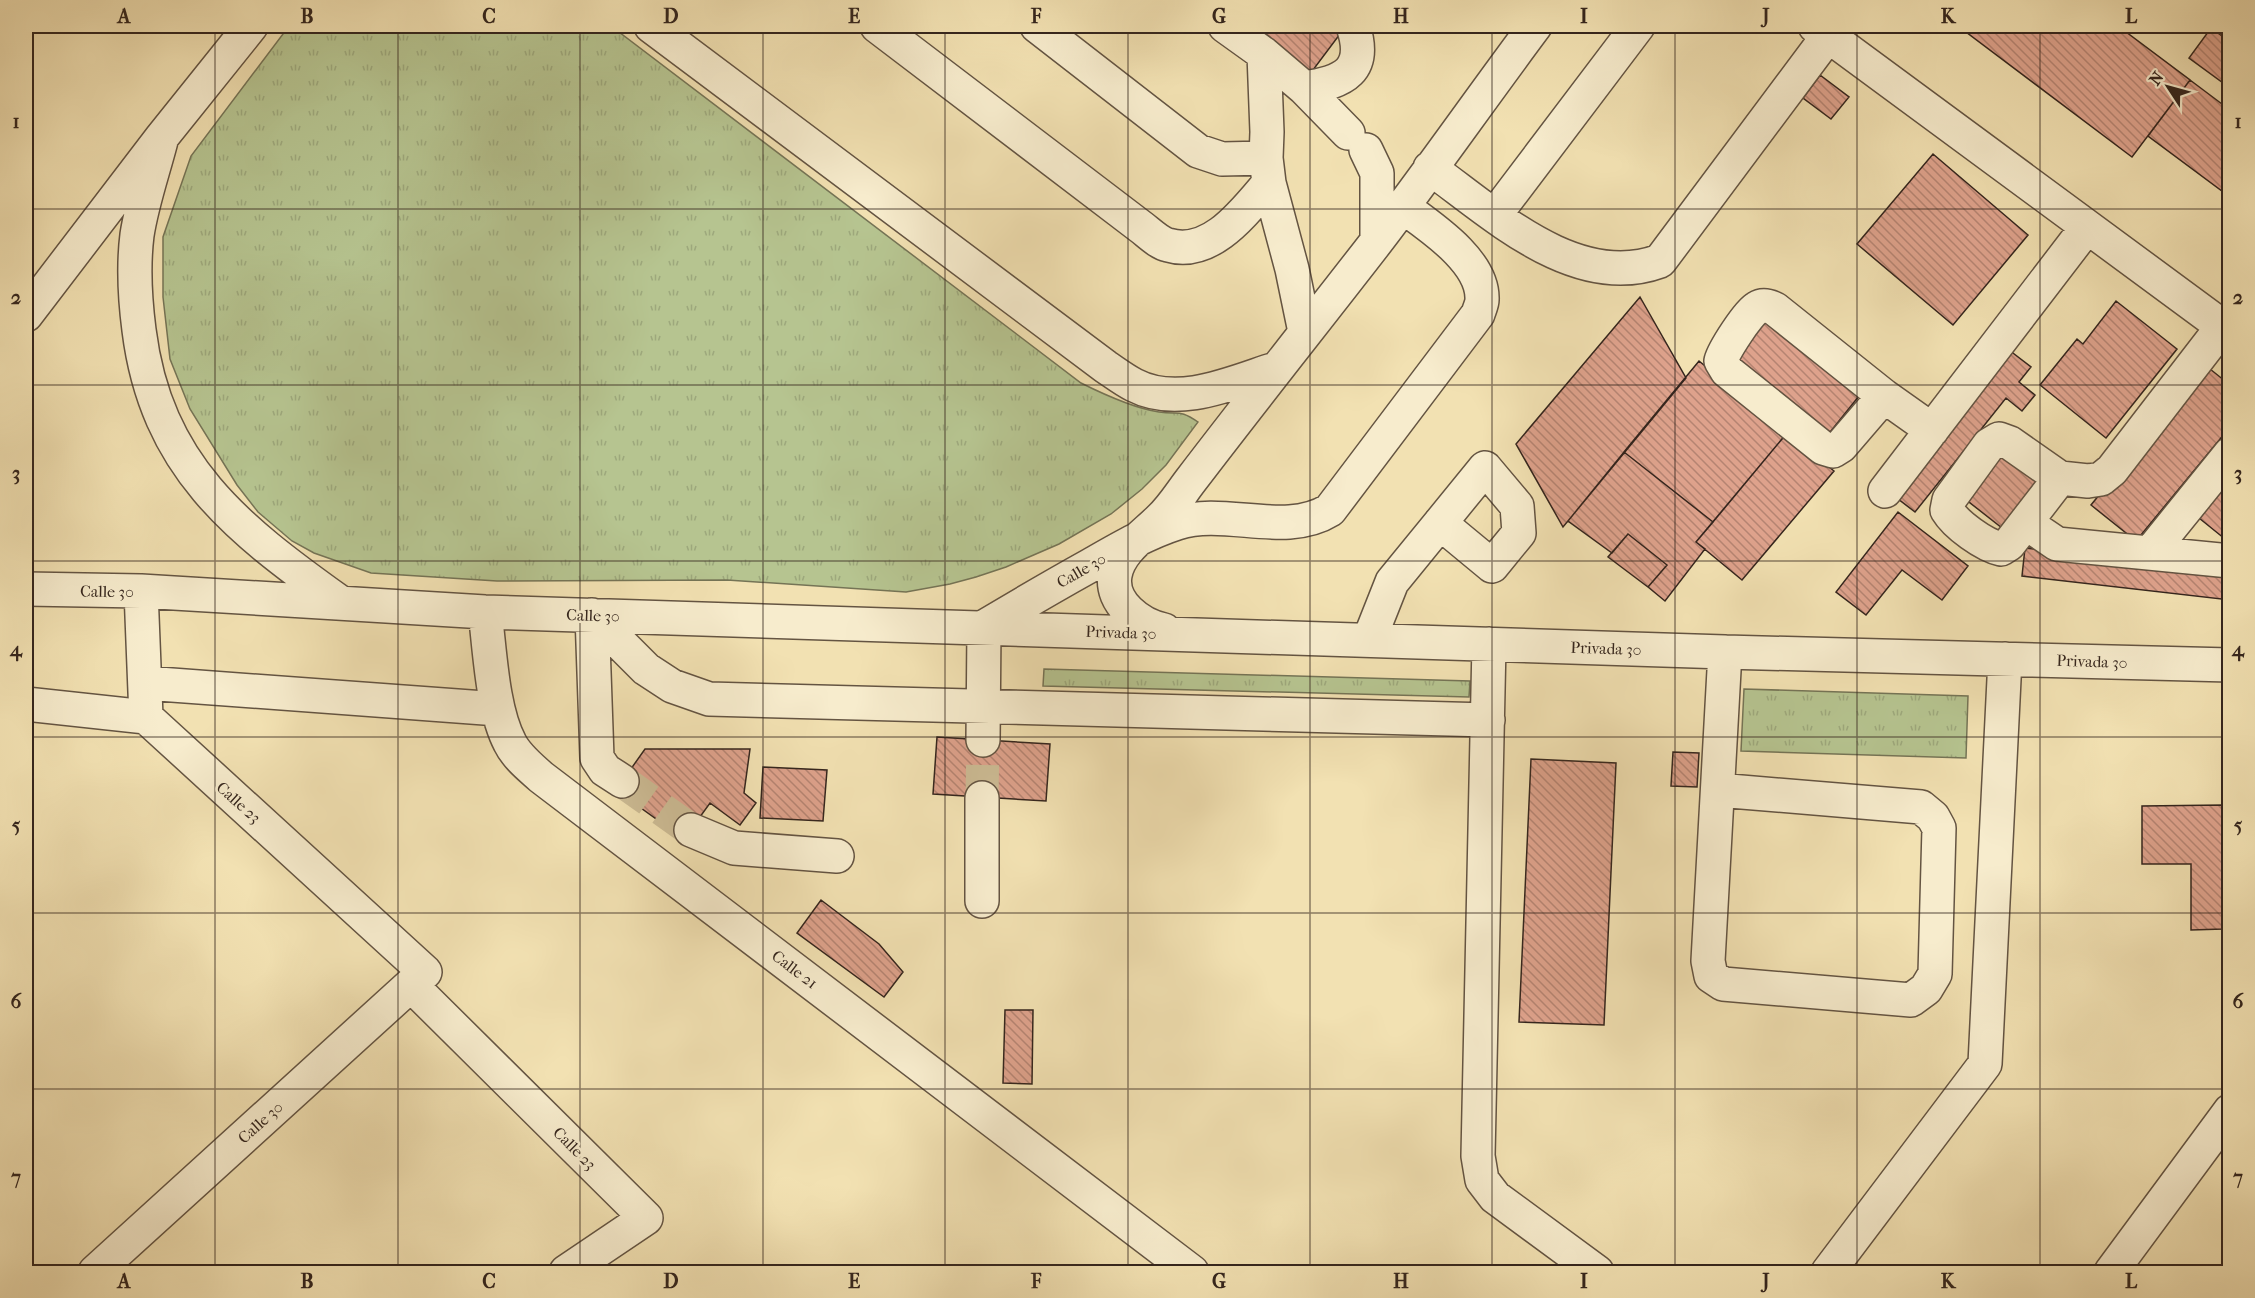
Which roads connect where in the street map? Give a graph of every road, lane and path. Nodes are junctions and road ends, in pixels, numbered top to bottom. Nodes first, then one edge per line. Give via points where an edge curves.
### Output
1 (251, 26) edge
2 (651, 26) edge
3 (877, 26) edge
4 (1037, 26) edge
5 (1226, 26) edge
6 (1353, 26) edge
7 (1527, 26) edge
8 (1535, 26) edge
9 (1638, 26) edge
10 (1821, 31) edge
11 (1264, 54) junction
12 (1505, 66) junction
13 (1304, 88) junction
14 (162, 137) junction
15 (1430, 168) junction
16 (1267, 170) junction
17 (1402, 206) junction
18 (1495, 215) junction
19 (2087, 227) junction
20 (1377, 240) junction
21 (26, 315) edge
22 (2226, 329) edge
23 (1305, 332) junction
24 (1275, 369) junction
25 (1884, 396) junction
26 (1932, 430) junction
27 (2229, 454) edge
28 (2060, 478) junction
29 (1885, 491) dead end
30 (1440, 523) dead end
31 (2026, 523) junction
32 (1137, 539) junction
33 (2150, 553) junction
34 (2229, 561) edge
35 (26, 589) edge
36 (141, 591) junction
37 (341, 603) junction
38 (485, 612) junction
39 (592, 615) junction
40 (984, 627) junction
41 (1184, 634) junction
42 (1369, 640) junction
43 (1489, 644) junction
44 (1725, 652) junction
45 (2005, 659) junction
46 (2229, 665) edge
47 (145, 683) junction
48 (26, 704) edge
49 (983, 705) junction
50 (498, 709) junction
51 (146, 717) junction
52 (1488, 720) junction
53 (983, 740) tunnel mouth
54 (622, 781) tunnel mouth
55 (1718, 790) junction
56 (982, 798) tunnel mouth
57 (692, 830) tunnel mouth
58 (837, 856) dead end
59 (982, 901) dead end
60 (418, 978) junction
61 (2229, 1111) edge
62 (100, 1271) edge
63 (566, 1272) edge
64 (1192, 1272) edge
65 (1597, 1272) edge
66 (1828, 1272) edge
67 (2111, 1272) edge

1 - 14 street
2 - 24 street via 1135,386 1162,394 1185,394
3 - 16 street via 1168,245 1194,247 1219,235 1242,215
4 - 16 street via 1198,151
5 - 11 street
6 - 13 street via 1359,47 1347,75 1328,85
7 - 12 street
8 - 12 street
9 - 18 street
10 - 18 street via 1660,261 1641,268 1593,265 1534,242
10 - 19 street
11 - 13 street
11 - 16 street
12 - 15 street
13 - 20 street via 1357,142 1377,173
14 - 21 street
14 - 37 street via 137,234 134,273 144,364 163,423 193,472 232,518
15 - 17 street
15 - 18 street
16 - 23 street
17 - 20 street
17 - 32 street via 1461,253 1476,275 1482,299 1478,314 1330,510 1317,518 1296,522 1198,519 1179,522
19 - 22 street
19 - 26 street
20 - 23 street
22 - 28 street via 2112,470 2101,479 2088,481
23 - 24 street
24 - 32 street via 1161,519
25 - 25 street via 1833,451 1823,448 1726,371 1721,361 1724,350 1756,308 1766,305
25 - 26 street
26 - 29 street
27 - 33 street
28 - 31 street
28 - 31 street via 1999,439 1989,445 1949,500 1947,510 1952,518 1991,547 2001,549 2009,544
30 - 42 street via 1392,582
31 - 33 street via 2057,544
32 - 40 street, Calle 30
32 - 41 street via 1115,575 1118,596 1124,607 1144,622
33 - 34 street
35 - 36 street, Calle 30
36 - 37 street, Calle 30
36 - 47 street
37 - 38 street, Calle 30
38 - 39 street, Calle 30
38 - 50 street, Calle 21
39 - 40 street, Calle 30
39 - 49 street via 646,669 672,686 709,699
39 - 54 street via 597,758 605,770
40 - 41 street, Privada 30
40 - 49 street
41 - 42 street, Privada 30
42 - 43 street, Privada 30
43 - 44 street, Privada 30
43 - 52 street
44 - 45 street, Privada 30
44 - 55 street
45 - 46 street, Privada 30
45 - 66 street via 1985,1065
47 - 50 street
47 - 51 street
48 - 51 street
49 - 52 street
49 - 53 street
50 - 64 street, Calle 21 via 510,744 542,777
51 - 60 street, Calle 23
52 - 65 street via 1478,1156 1482,1180 1495,1197
55 - 55 street via 1922,807 1933,817 1939,828 1935,974 1926,989 1911,1000 1723,984 1711,976 1708,961
56 - 59 street
57 - 58 street via 734,848
60 - 62 street, Calle 30
60 - 63 street, Calle 23 via 646,1218
61 - 67 street

